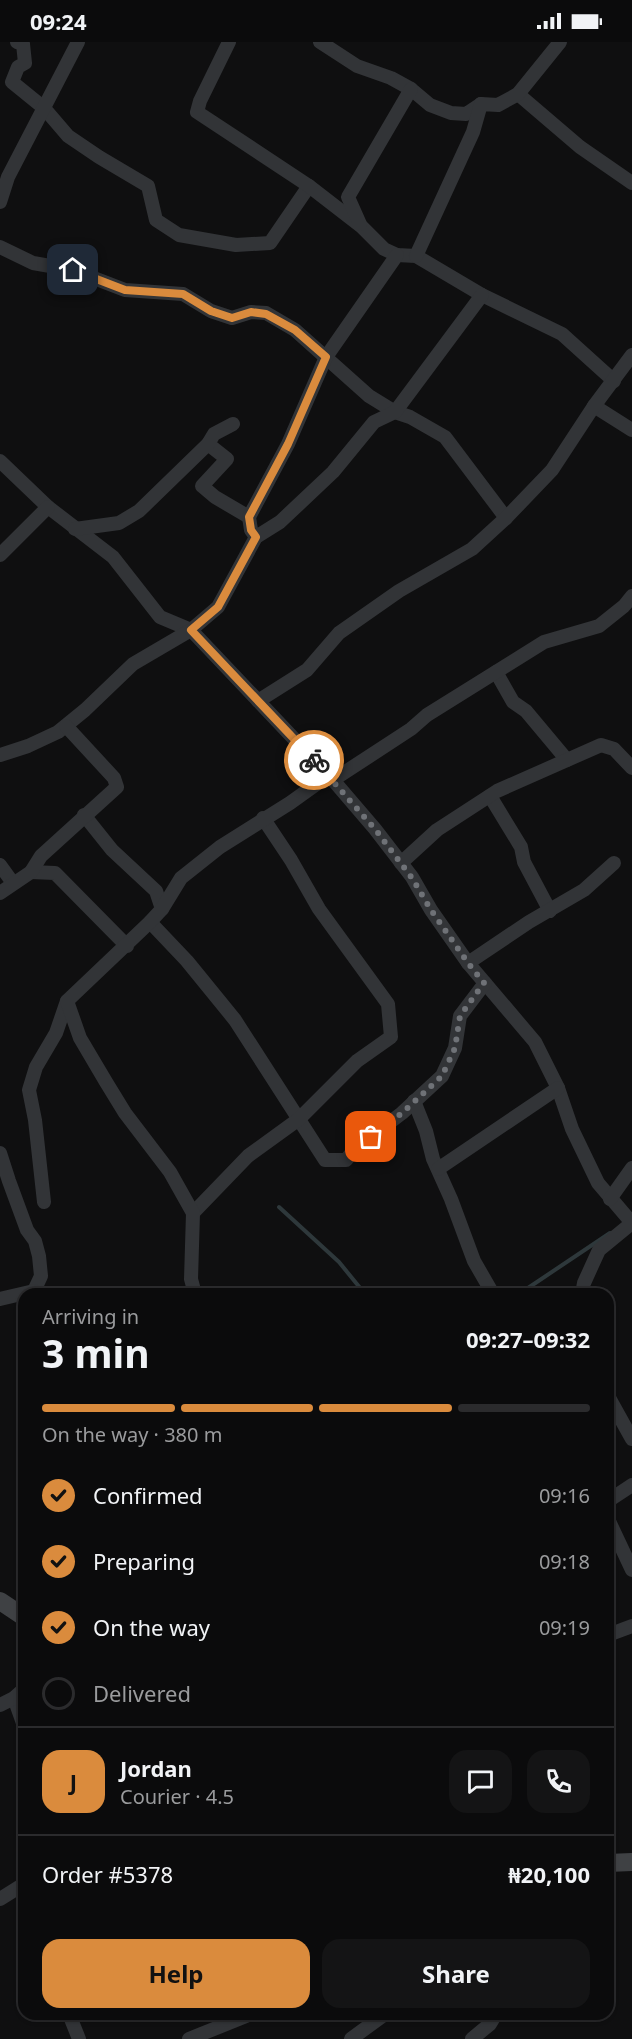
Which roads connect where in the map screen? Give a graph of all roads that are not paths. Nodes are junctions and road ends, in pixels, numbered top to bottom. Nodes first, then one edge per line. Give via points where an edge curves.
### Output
1 (78, 42) edge
2 (229, 42) edge
3 (320, 42) edge
4 (560, 42) edge
5 (21, 43) edge
6 (411, 89) junction
7 (518, 94) junction
8 (481, 104) junction
9 (44, 108) junction
10 (630, 179) edge
11 (309, 186) junction
12 (0, 202) edge
13 (362, 227) junction
14 (0, 247) edge
15 (398, 255) junction
16 (416, 256) junction
17 (482, 295) junction
18 (632, 355) edge
19 (326, 357) junction
20 (614, 381) junction
21 (594, 406) junction
22 (395, 412) junction
23 (232, 424) dead end
24 (632, 430) edge
25 (208, 444) junction
26 (0, 461) edge
27 (48, 507) junction
28 (249, 517) junction
29 (506, 518) junction
30 (75, 529) junction
31 (256, 537) junction
32 (0, 555) edge
33 (632, 596) edge
34 (191, 630) junction
35 (496, 672) junction
36 (258, 701) junction
37 (66, 726) junction
38 (0, 755) edge
39 (567, 760) junction
40 (632, 768) edge
41 (331, 777) junction
42 (490, 796) junction
43 (84, 815) junction
44 (263, 818) junction
45 (401, 863) junction
46 (614, 863) dead end
47 (0, 865) edge
48 (31, 872) junction
49 (13, 883) junction
50 (0, 893) edge
51 (162, 909) junction
52 (550, 911) junction
53 (150, 922) junction
54 (127, 946) junction
55 (468, 963) junction
56 (484, 983) junction
57 (67, 1001) junction
58 (558, 1088) junction
59 (414, 1101) junction
60 (299, 1119) junction
61 (0, 1153) edge
62 (632, 1168) edge
63 (438, 1169) junction
64 (610, 1199) junction
65 (44, 1202) dead end
66 (193, 1213) junction
67 (627, 1218) edge
68 (37, 1288) edge
69 (193, 1288) edge
70 (490, 1288) edge
71 (583, 1288) edge
72 (18, 1296) edge
73 (0, 1299) edge
74 (614, 1407) edge
75 (632, 1439) edge
76 (632, 1485) edge
77 (614, 1497) edge
78 (614, 1532) edge
79 (632, 1570) edge
80 (0, 1601) edge
81 (18, 1613) edge
82 (632, 1626) edge
83 (614, 1633) edge
84 (18, 1695) edge
85 (0, 1705) edge
86 (632, 1862) edge
87 (614, 1863) edge
88 (18, 1888) edge
89 (0, 1899) edge
90 (71, 2020) edge
91 (236, 2020) edge
92 (377, 2020) edge
93 (492, 2020) edge
94 (79, 2039) edge
95 (189, 2039) edge
96 (351, 2039) edge
97 (472, 2039) edge

1 - 9 street
2 - 11 street via 197,112
3 - 6 street via 357,66
4 - 7 street
5 - 9 street via 25,63 18,67 12,82
6 - 8 street via 430,105 451,113 466,114
6 - 13 street via 348,197
7 - 8 street via 498,105
7 - 10 street via 579,147
8 - 16 street via 473,132
9 - 11 street via 68,136 148,186 156,220 179,235 236,245 270,243
9 - 12 street via 8,177
11 - 13 street
13 - 15 street via 384,249
14 - 19 street via 33,263 73,270 125,290 183,294 232,318 251,312 266,314 295,330
15 - 16 street
15 - 19 street
16 - 17 street
17 - 20 street via 562,334
17 - 22 street
18 - 20 street
19 - 22 street via 369,396
19 - 28 street via 288,444
20 - 21 street
21 - 24 street
21 - 29 street via 552,470
22 - 29 street via 445,437
22 - 31 street via 374,422 333,472 279,522
23 - 25 street via 214,434
25 - 28 street via 227,459 202,486
25 - 30 street via 139,511 119,523
26 - 27 street
27 - 30 street
27 - 32 street
28 - 31 street
29 - 36 street via 472,549 399,591 339,633 307,670
30 - 34 street via 113,557 160,617
31 - 34 street via 218,607
33 - 35 street via 599,627 544,642
34 - 36 street
34 - 37 street via 133,664
35 - 39 street via 513,702 526,711
35 - 41 street
36 - 41 street
37 - 38 street via 28,746
37 - 43 street via 114,778 117,787
39 - 40 street via 601,746 614,748
39 - 42 street
41 - 44 street
41 - 45 street
42 - 45 street via 437,830
42 - 52 street via 521,847 524,862
43 - 48 street via 41,856
43 - 51 street via 112,850 156,891
44 - 51 street via 181,879
44 - 60 street via 319,909 388,1004 391,1036 357,1061
45 - 55 street
46 - 52 street via 584,890
47 - 49 street
48 - 49 street
48 - 54 street via 55,873
49 - 50 street
51 - 53 street
52 - 55 street
53 - 54 street
53 - 60 street via 235,1020
54 - 57 street
55 - 56 street
56 - 58 street via 535,1042
56 - 59 street via 460,1016 455,1048 442,1076
57 - 65 street via 29,1090
57 - 66 street via 80,1038 106,1082 170,1172
58 - 63 street
58 - 64 street via 572,1130
59 - 60 street via 346,1160 325,1160
59 - 63 street
60 - 66 street via 248,1156
61 - 68 street via 37,1248 41,1276
62 - 64 street
63 - 70 street via 474,1261
64 - 67 street
66 - 69 street
67 - 71 street via 599,1250
72 - 73 street
74 - 75 street
76 - 77 street
78 - 79 street
80 - 81 main road
82 - 83 street
84 - 85 street
86 - 87 main road
88 - 89 street
90 - 94 street
91 - 95 street
92 - 96 street
93 - 97 street

